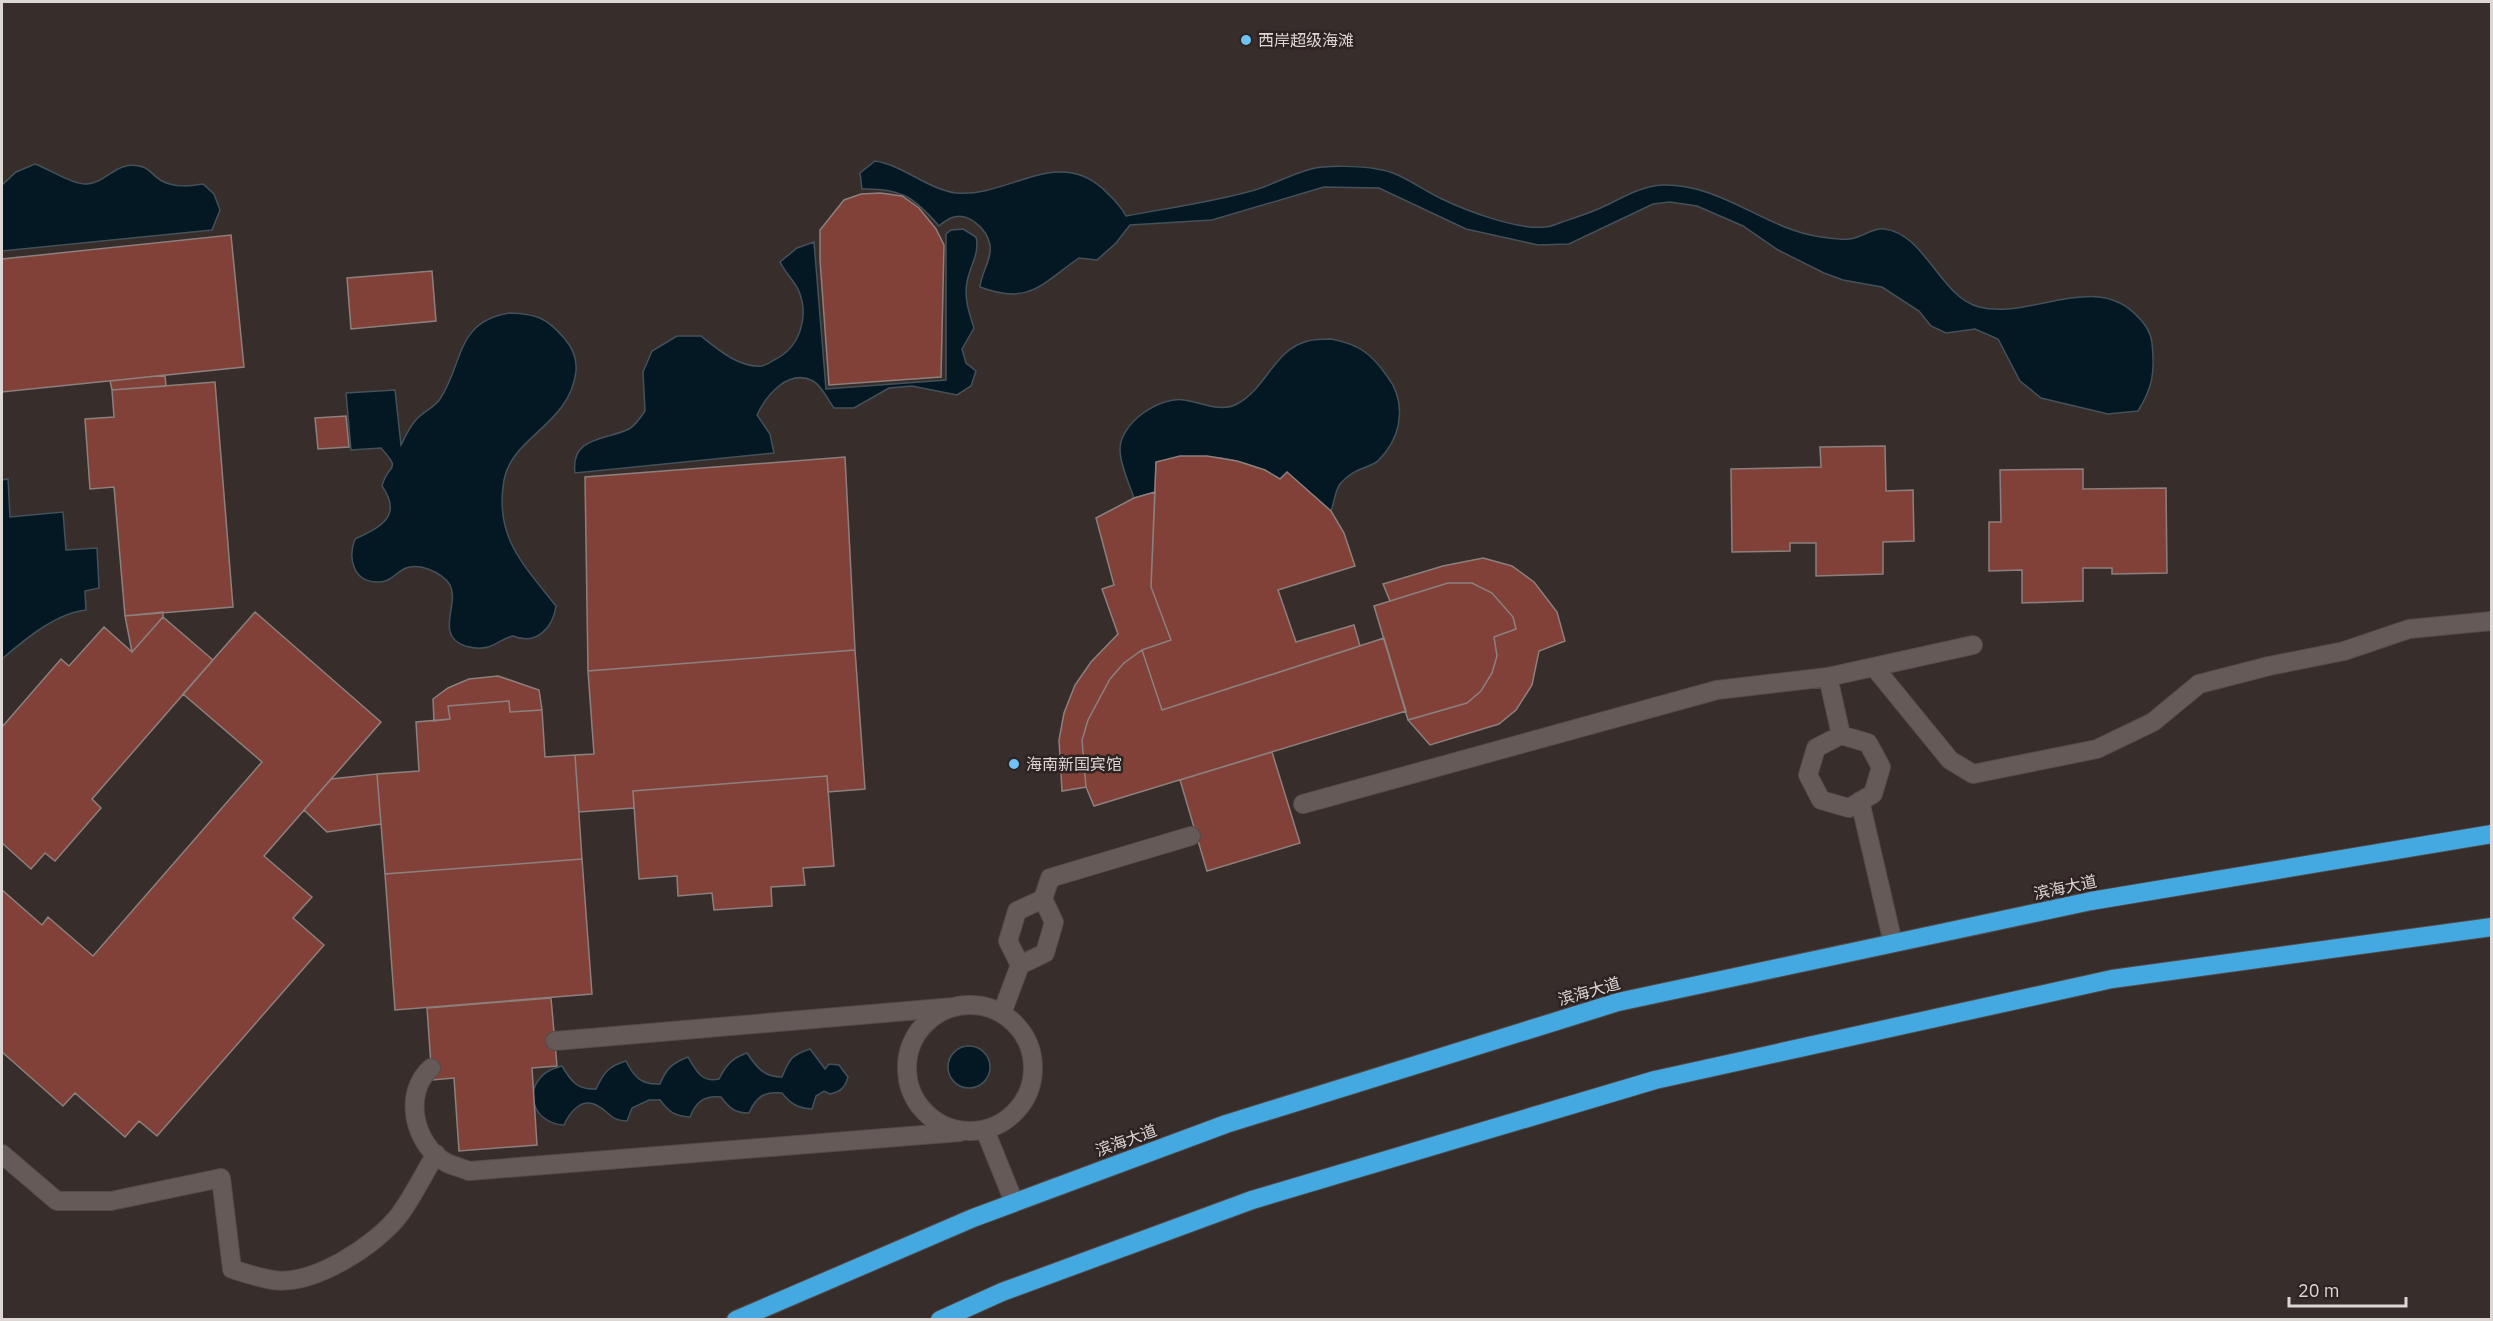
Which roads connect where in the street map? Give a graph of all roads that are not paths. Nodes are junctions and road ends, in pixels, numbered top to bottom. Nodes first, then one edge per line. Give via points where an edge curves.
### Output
1 (2492, 621) edge
2 (1973, 645) dead end
3 (1874, 667) junction
4 (1828, 677) junction
5 (1841, 735) junction
6 (1860, 801) junction
7 (1304, 804) dead end
8 (2492, 834) edge
9 (1191, 837) dead end
10 (1043, 899) junction
11 (2492, 927) edge
12 (1893, 944) junction
13 (1020, 965) junction
14 (954, 1007) junction
15 (1002, 1013) junction
16 (555, 1041) dead end
17 (431, 1068) dead end
18 (985, 1130) junction
19 (960, 1132) junction
20 (2, 1154) edge
21 (436, 1154) junction
22 (1014, 1202) junction
23 (736, 1320) edge
24 (940, 1320) edge

1 - 3 lane via 2409,629 2344,651 2199,684 2153,722 2097,749 1973,774 1950,760
2 - 3 lane
3 - 4 lane
4 - 5 lane
4 - 7 lane via 1717,690
5 - 6 lane via 1868,743 1881,767 1873,794
5 - 6 lane via 1816,748 1808,775 1821,800 1849,808
6 - 12 lane
8 - 12 highway, 滨海大道 via 2091,900
9 - 10 lane via 1050,878
10 - 13 lane via 1054,922 1045,953
10 - 13 lane via 1017,911 1008,941
11 - 24 highway via 2112,979 1655,1080 1252,1200 1002,1292
12 - 22 highway, 滨海大道 via 1618,1002 1226,1124
13 - 15 lane
14 - 15 lane via 979,1005
14 - 16 lane
14 - 19 lane via 932,1018 915,1036 907,1060 907,1076 918,1107 937,1123
15 - 18 lane via 1021,1030 1031,1052 1033,1077 1024,1101 1007,1120
17 - 21 lane via 423,1075 415,1098 416,1123
18 - 19 lane
18 - 22 lane
19 - 21 lane via 469,1171
20 - 21 lane via 57,1200 111,1201 221,1178 232,1269 274,1280 307,1276 370,1245 400,1214
22 - 23 highway, 滨海大道

